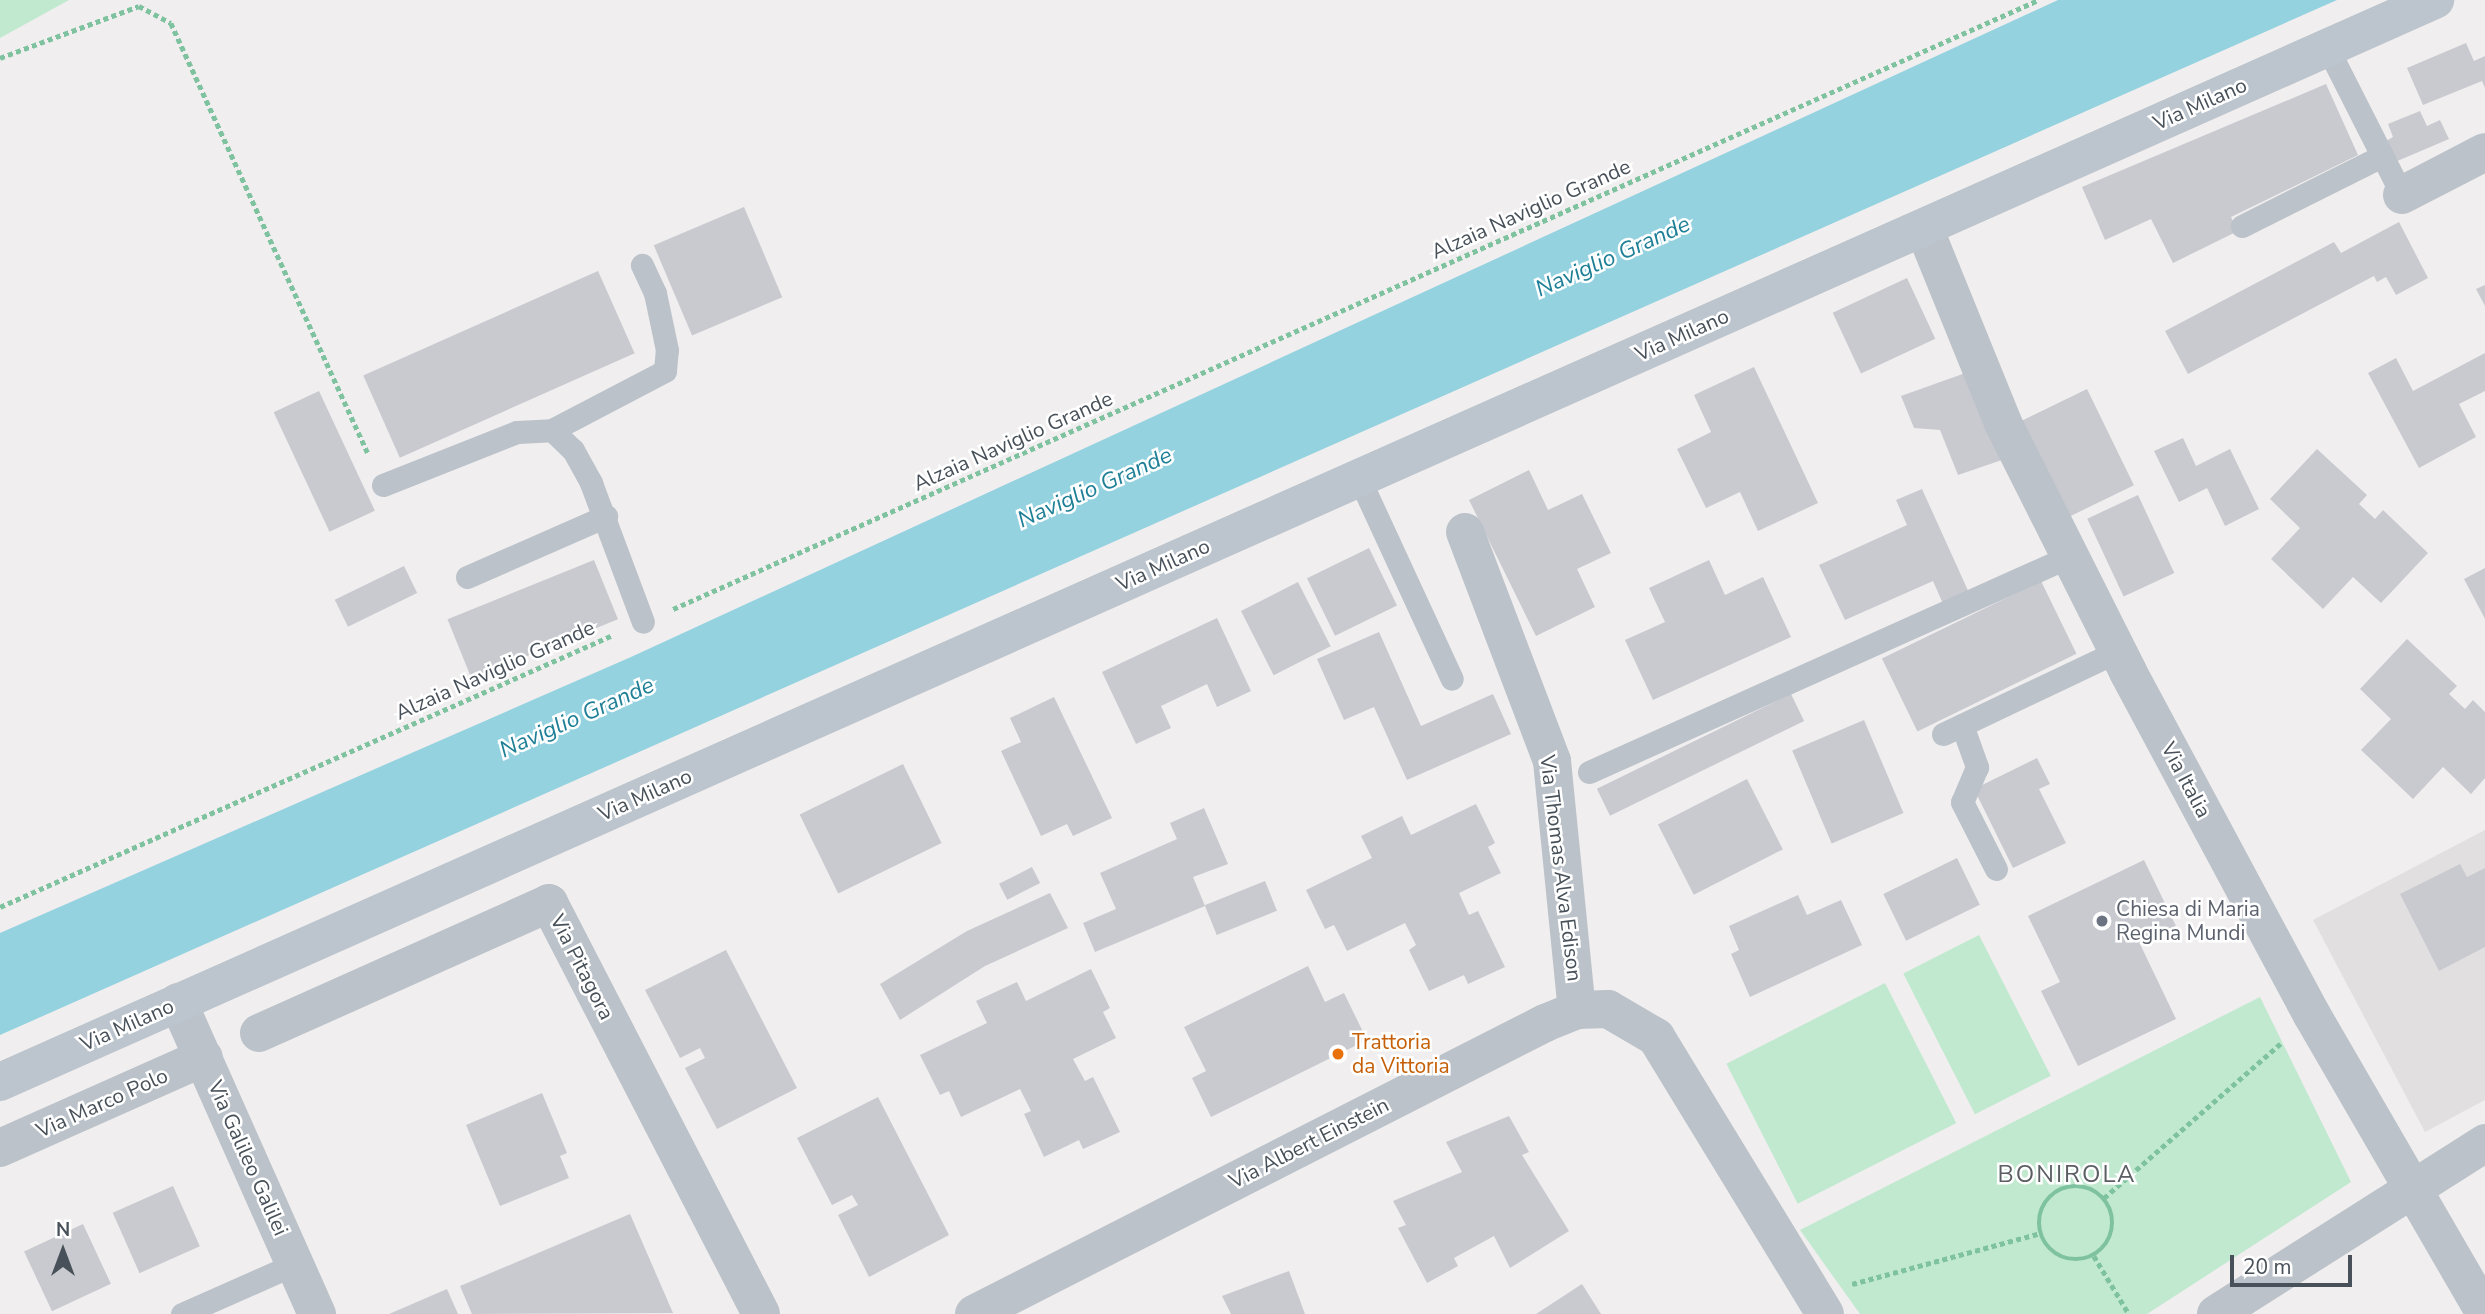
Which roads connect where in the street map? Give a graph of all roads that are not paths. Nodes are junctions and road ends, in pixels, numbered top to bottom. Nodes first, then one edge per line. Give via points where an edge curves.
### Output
1 (2435, 0) edge
2 (2327, 47) junction
3 (2485, 152) edge
4 (2382, 156) junction
5 (2402, 195) joint
6 (2242, 226) dead end
7 (1924, 228) junction
8 (642, 265) dead end
9 (552, 430) junction
10 (1359, 478) junction
11 (383, 485) road end
12 (606, 516) junction
13 (1465, 532) dead end
14 (2070, 556) junction
15 (467, 578) dead end
16 (643, 622) road end
17 (2118, 651) junction
18 (1452, 679) dead end
19 (1589, 772) dead end
20 (1996, 869) dead end
21 (178, 1002) junction
22 (1577, 1010) junction
23 (258, 1033) dead end
24 (204, 1057) junction
25 (0, 1082) edge
26 (2485, 1143) edge
27 (0, 1148) edge
28 (2409, 1188) junction
29 (295, 1264) junction
30 (1819, 1304) edge
31 (183, 1314) edge
32 (317, 1314) edge
33 (761, 1314) edge
34 (974, 1314) edge
35 (2216, 1314) edge
36 (2485, 1314) edge

1 - 2 main road, Via Milano
2 - 4 lane
2 - 7 main road, Via Milano
3 - 5 street
4 - 5 lane
4 - 6 lane
7 - 10 main road, Via Milano
7 - 14 street, Via Italia via 2003,423
8 - 9 lane via 655,293 667,350 665,371
9 - 11 lane via 517,432
9 - 12 lane via 573,450
10 - 18 lane
10 - 21 main road, Via Milano
12 - 15 lane
12 - 16 lane
13 - 22 street, Via Thomas Alva Edison via 1552,761
14 - 17 street, Via Italia
14 - 19 lane
17 - 20 lane via 1953,730 1977,767 1962,802
17 - 28 street, Via Italia
21 - 24 street, Via Galileo Galilei
21 - 25 main road, Via Milano
22 - 30 street via 1624,1013 1656,1037
22 - 34 street, Via Albert Einstein
23 - 33 street, Via Pitagora via 549,903
24 - 27 street, Via Marco Polo
24 - 29 street, Via Galileo Galilei
26 - 28 street
28 - 35 street
28 - 36 street, Via Italia
29 - 31 lane
29 - 32 street, Via Galileo Galilei

